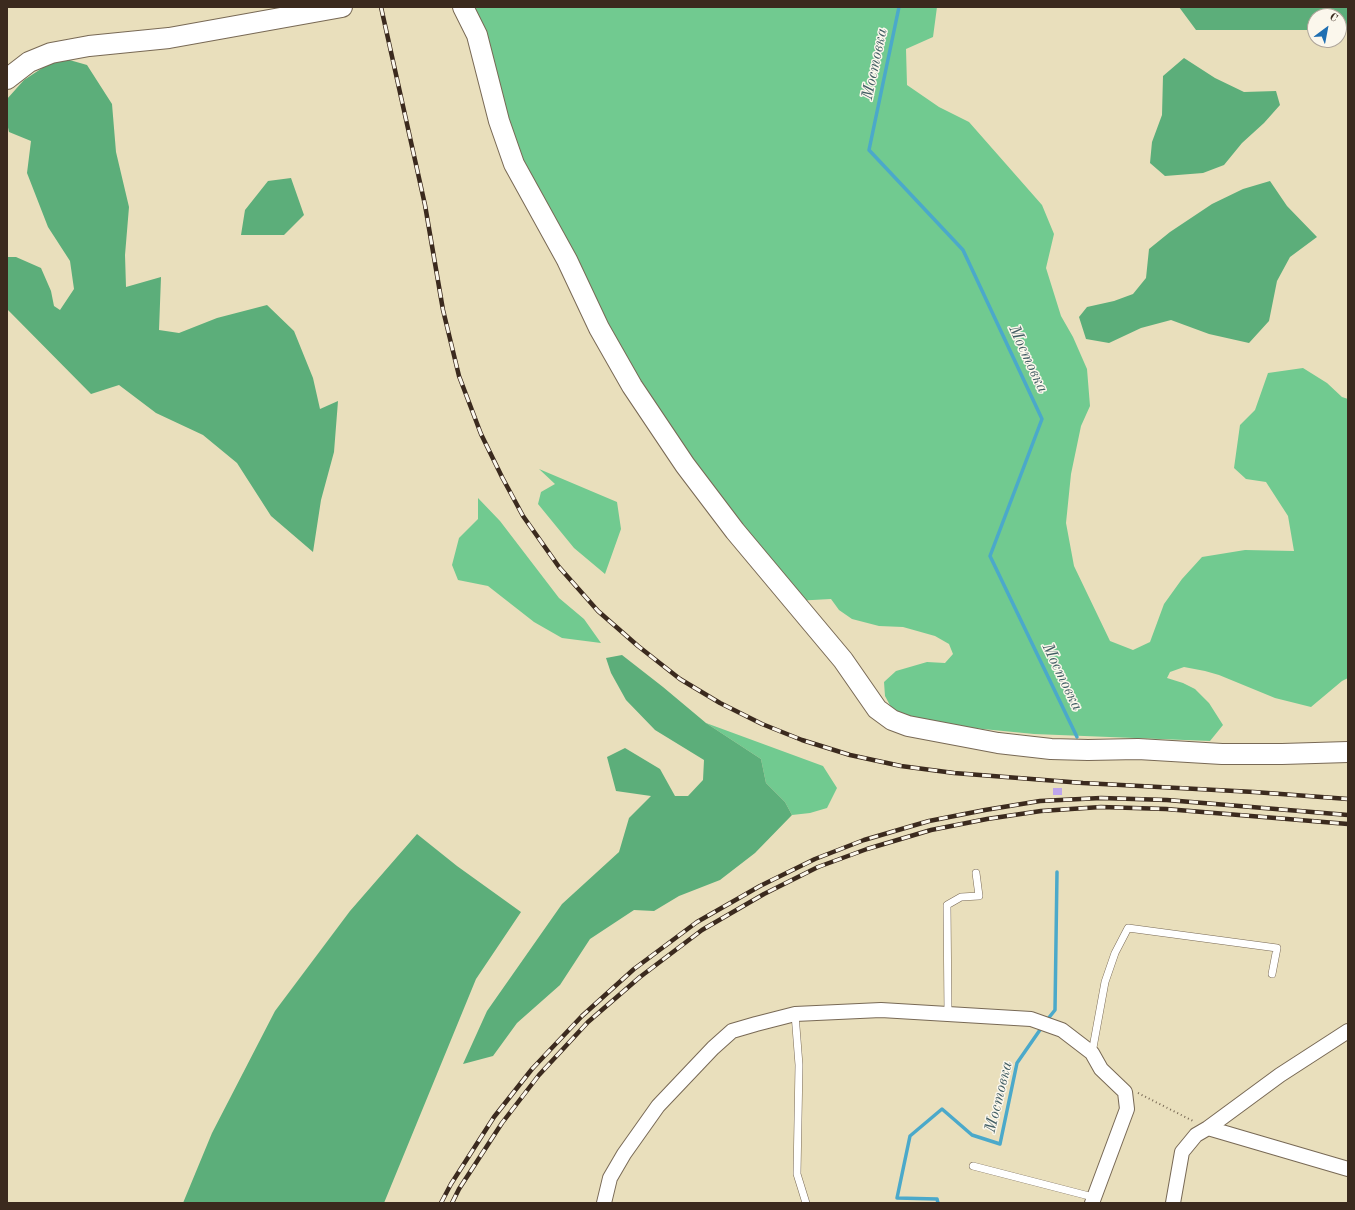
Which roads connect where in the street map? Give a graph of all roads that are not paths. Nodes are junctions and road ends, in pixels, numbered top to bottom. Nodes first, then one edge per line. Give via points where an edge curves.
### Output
1 (342, 7) edge
2 (463, 7) edge
3 (7, 79) edge
4 (1348, 752) edge
5 (976, 873) dead end
6 (1272, 974) dead end
7 (795, 1014) junction
8 (948, 1014) junction
9 (1348, 1031) edge
10 (1092, 1053) junction
11 (1208, 1128) junction
12 (973, 1166) dead end
13 (1348, 1169) edge
14 (1093, 1200) edge
15 (604, 1203) edge
16 (806, 1203) edge
17 (1173, 1203) edge

1 - 3 street via 169,38 88,46 52,53 29,62
2 - 4 street via 477,35 514,164 632,386 685,465 735,531 844,660 877,709 892,720 908,726 998,743 1051,749 1138,749 1222,754
5 - 8 lane via 979,896 961,897 947,905
6 - 10 lane via 1276,948 1128,928 1115,953 1105,982
7 - 8 street via 882,1010
7 - 15 street via 732,1031 713,1048 658,1106 624,1154 610,1178
7 - 16 lane via 799,1066 797,1174
8 - 10 street via 1032,1019 1062,1030
9 - 11 street via 1280,1075
10 - 14 street via 1101,1069 1125,1092 1127,1109
11 - 13 street
11 - 17 street via 1196,1135 1182,1152
12 - 14 lane

